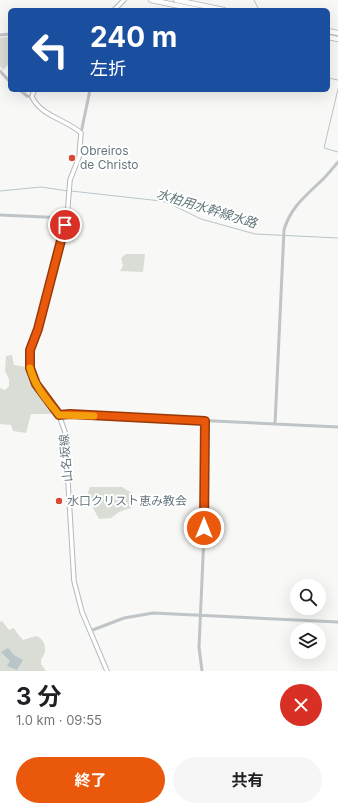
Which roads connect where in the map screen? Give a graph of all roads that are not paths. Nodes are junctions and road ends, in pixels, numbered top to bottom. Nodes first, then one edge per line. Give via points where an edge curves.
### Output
1 (124, 0) edge
2 (151, 0) edge
3 (176, 0) edge
4 (116, 8) edge
5 (189, 8) edge
6 (214, 8) edge
7 (0, 71) edge
8 (8, 80) edge
9 (22, 92) edge
10 (33, 92) edge
11 (90, 92) edge
12 (32, 97) junction
13 (81, 133) junction
14 (338, 162) edge
15 (0, 215) edge
16 (68, 218) junction
17 (59, 415) junction
18 (205, 421) junction
19 (275, 424) junction
20 (338, 427) edge
21 (200, 615) junction
22 (338, 622) edge
23 (90, 631) junction
24 (107, 671) edge
25 (202, 671) edge

1 - 4 main road
2 - 5 highway
3 - 6 highway
7 - 8 street
9 - 12 street
10 - 12 main road
11 - 13 street
12 - 13 main road via 53,117
13 - 16 main road, 山名坂線 via 79,157 70,180
14 - 19 street via 297,204 288,219 284,235
15 - 16 street
16 - 17 main road, 山名坂線 via 30,350 30,368 36,384
17 - 18 street
17 - 23 main road, 山名坂線 via 66,441 74,581 79,604
18 - 19 street
18 - 21 street
19 - 20 street
21 - 22 street
21 - 23 street via 139,614
21 - 25 street via 199,647
23 - 24 main road, 山名坂線

